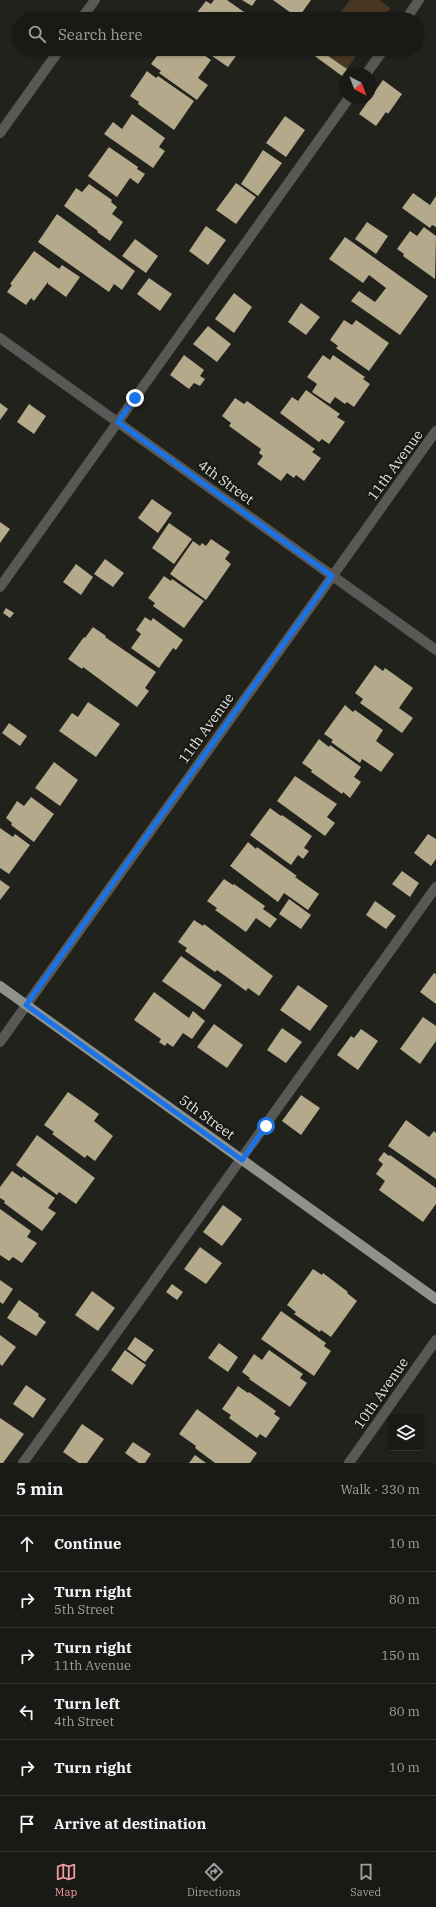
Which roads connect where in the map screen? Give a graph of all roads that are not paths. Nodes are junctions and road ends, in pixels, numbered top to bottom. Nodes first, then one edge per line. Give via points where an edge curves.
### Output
1 (95, 0) edge
2 (419, 0) edge
3 (86, 12) edge
4 (411, 12) edge
5 (55, 56) edge
6 (379, 56) edge
7 (370, 68) edge
8 (345, 104) edge
9 (0, 132) edge
10 (0, 338) edge
11 (118, 422) junction
12 (436, 431) edge
13 (332, 576) junction
14 (0, 587) edge
15 (436, 650) edge
16 (436, 887) edge
17 (0, 986) edge
18 (26, 1005) junction
19 (0, 1042) edge
20 (242, 1160) junction
21 (436, 1299) edge
22 (436, 1340) edge
23 (23, 1463) edge
24 (349, 1463) edge

1 - 3 street
2 - 4 street
5 - 9 street
6 - 7 street
8 - 11 street
10 - 11 street, 4th Street
11 - 13 street, 4th Street
11 - 14 street
12 - 13 street, 11th Avenue
13 - 15 street, 4th Street
13 - 18 street, 11th Avenue
16 - 20 street
17 - 18 main road, 5th Street
18 - 19 street, 11th Avenue
18 - 20 main road, 5th Street
20 - 21 main road, 5th Street
20 - 23 street
22 - 24 street, 10th Avenue

